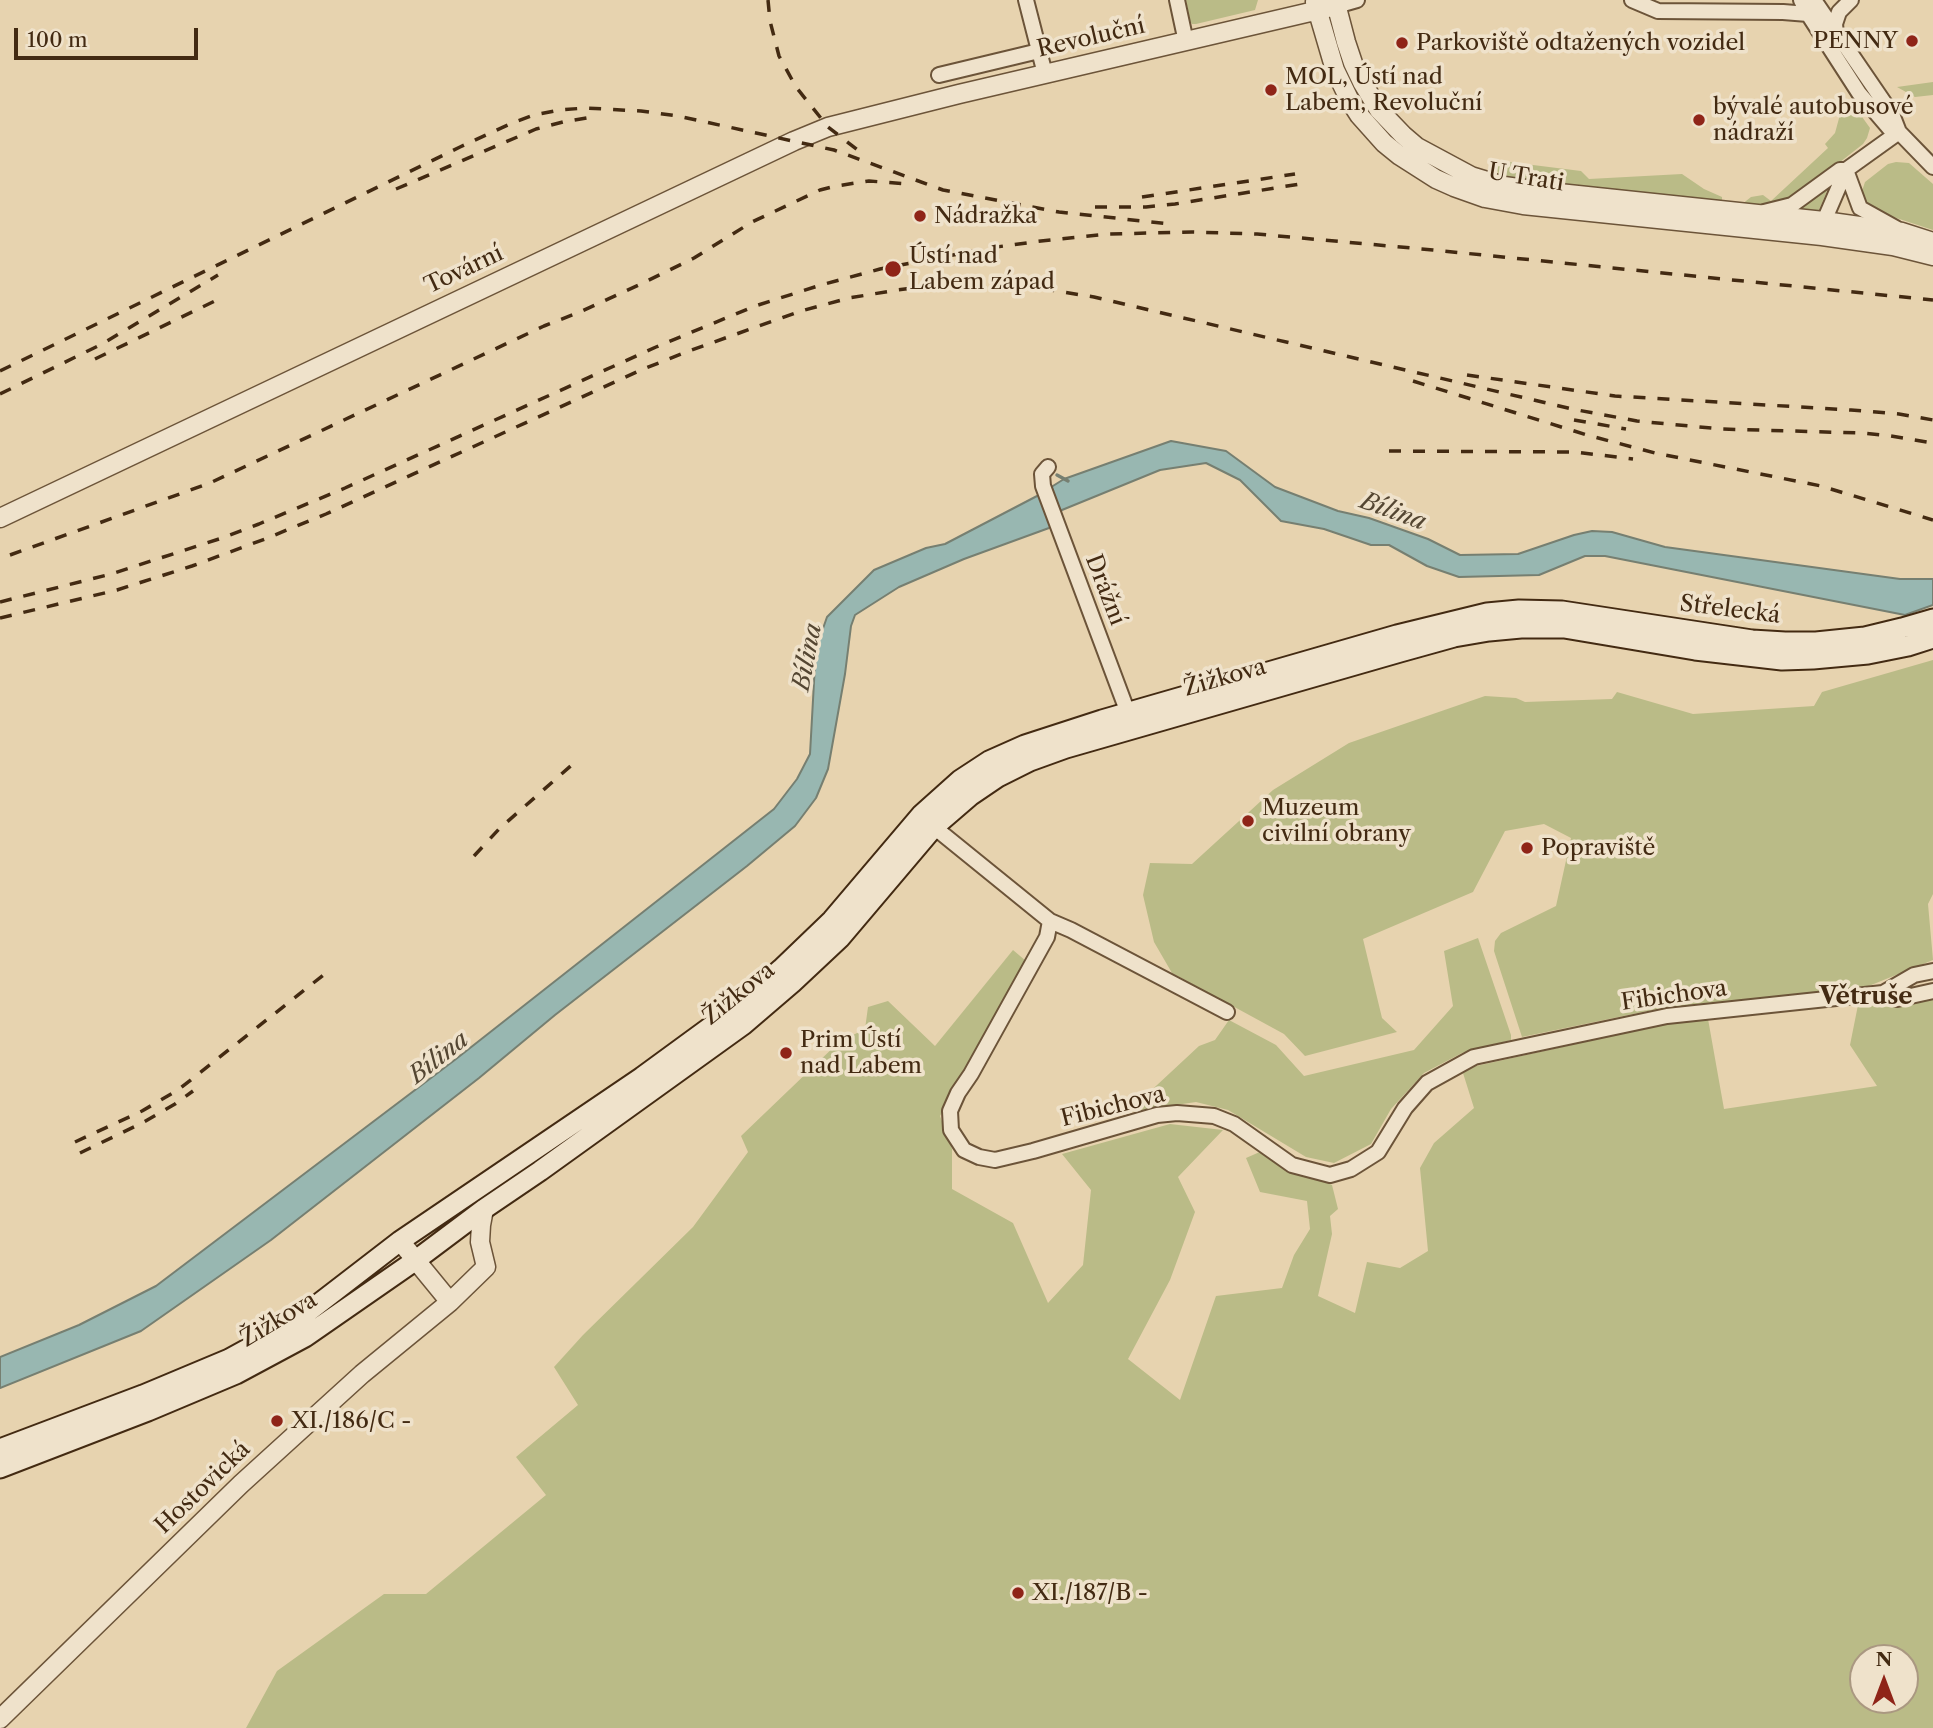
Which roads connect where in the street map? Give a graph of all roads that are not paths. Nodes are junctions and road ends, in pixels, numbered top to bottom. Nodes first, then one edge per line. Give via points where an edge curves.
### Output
1 (1026, 0) edge
2 (1177, 0) edge
3 (1357, 0) edge
4 (1632, 0) edge
5 (1801, 0) edge
6 (1814, 0) edge
7 (1851, 0) edge
8 (1336, 3) edge
9 (1316, 6) edge
10 (1808, 14) junction
11 (1836, 34) junction
12 (1186, 42) junction
13 (1039, 51) junction
14 (1045, 74) junction
15 (939, 75) dead end
16 (959, 94) joint
17 (1899, 132) junction
18 (1933, 167) edge
19 (1846, 170) junction
20 (1758, 214) junction
21 (1823, 229) junction
22 (1902, 232) junction
23 (1933, 242) edge
24 (1933, 257) edge
25 (1048, 467) dead end
26 (0, 518) edge
27 (1520, 619) junction
28 (1933, 619) edge
29 (1933, 638) edge
30 (1131, 721) junction
31 (934, 827) junction
32 (1050, 921) junction
33 (1933, 971) edge
34 (1933, 990) edge
35 (1883, 993) junction
36 (1227, 1012) dead end
37 (484, 1209) junction
38 (400, 1241) junction
39 (416, 1261) junction
40 (450, 1302) junction
41 (0, 1450) edge
42 (0, 1468) edge
43 (0, 1719) edge

1 - 13 street
2 - 12 street
3 - 8 street, Revoluční
4 - 10 street via 1658,11
5 - 10 street
6 - 11 street
7 - 11 street via 1839,12
8 - 9 street, Revoluční
8 - 20 street, U Trati via 1353,63 1374,103 1403,135 1450,166 1518,188
9 - 12 street, Revoluční
9 - 21 street, U Trati via 1335,70 1359,115 1400,156 1454,187 1523,205
10 - 17 street via 1859,93 1889,128
11 - 17 street via 1892,114
12 - 14 street, Revoluční
13 - 14 street
13 - 15 street, Revoluční
14 - 16 street, Revoluční
16 - 26 street, Tovární via 828,127 794,141
17 - 18 street
17 - 19 street, U Trati
19 - 20 street, U Trati via 1792,205
19 - 21 street
19 - 22 street, U Trati via 1860,208
20 - 21 street, U Trati
21 - 22 street, U Trati
21 - 24 street, U Trati
22 - 23 street, U Trati
25 - 30 street, Drážní via 1042,474 1043,486
27 - 28 main road, Střelecká via 1562,611 1752,640 1816,642 1865,637
27 - 29 main road, Střelecká via 1695,650 1782,660 1868,654
27 - 30 main road, Žižkova via 1487,613 1451,620
30 - 31 main road, Žižkova via 998,777
30 - 38 main road, Žižkova via 1025,745 960,780 922,814 832,919 735,1009
31 - 32 street
31 - 37 main road, Žižkova via 841,937 792,984 743,1025
32 - 35 street, Fibichova via 1047,937 950,1111 951,1130 964,1150 979,1157 995,1160 1177,1113 1224,1119 1292,1165 1331,1175 1378,1152 1427,1083 1474,1057 1667,1016
32 - 36 street
33 - 35 street, Fibichova via 1914,975
34 - 35 street, Fibichova via 1897,999
37 - 39 main road, Žižkova
37 - 40 street, Hostovická via 481,1242 486,1267
38 - 39 street
38 - 41 main road, Žižkova via 291,1325 229,1359
39 - 40 street
39 - 42 main road, Žižkova via 304,1336 236,1374
40 - 43 street, Hostovická via 241,1484

